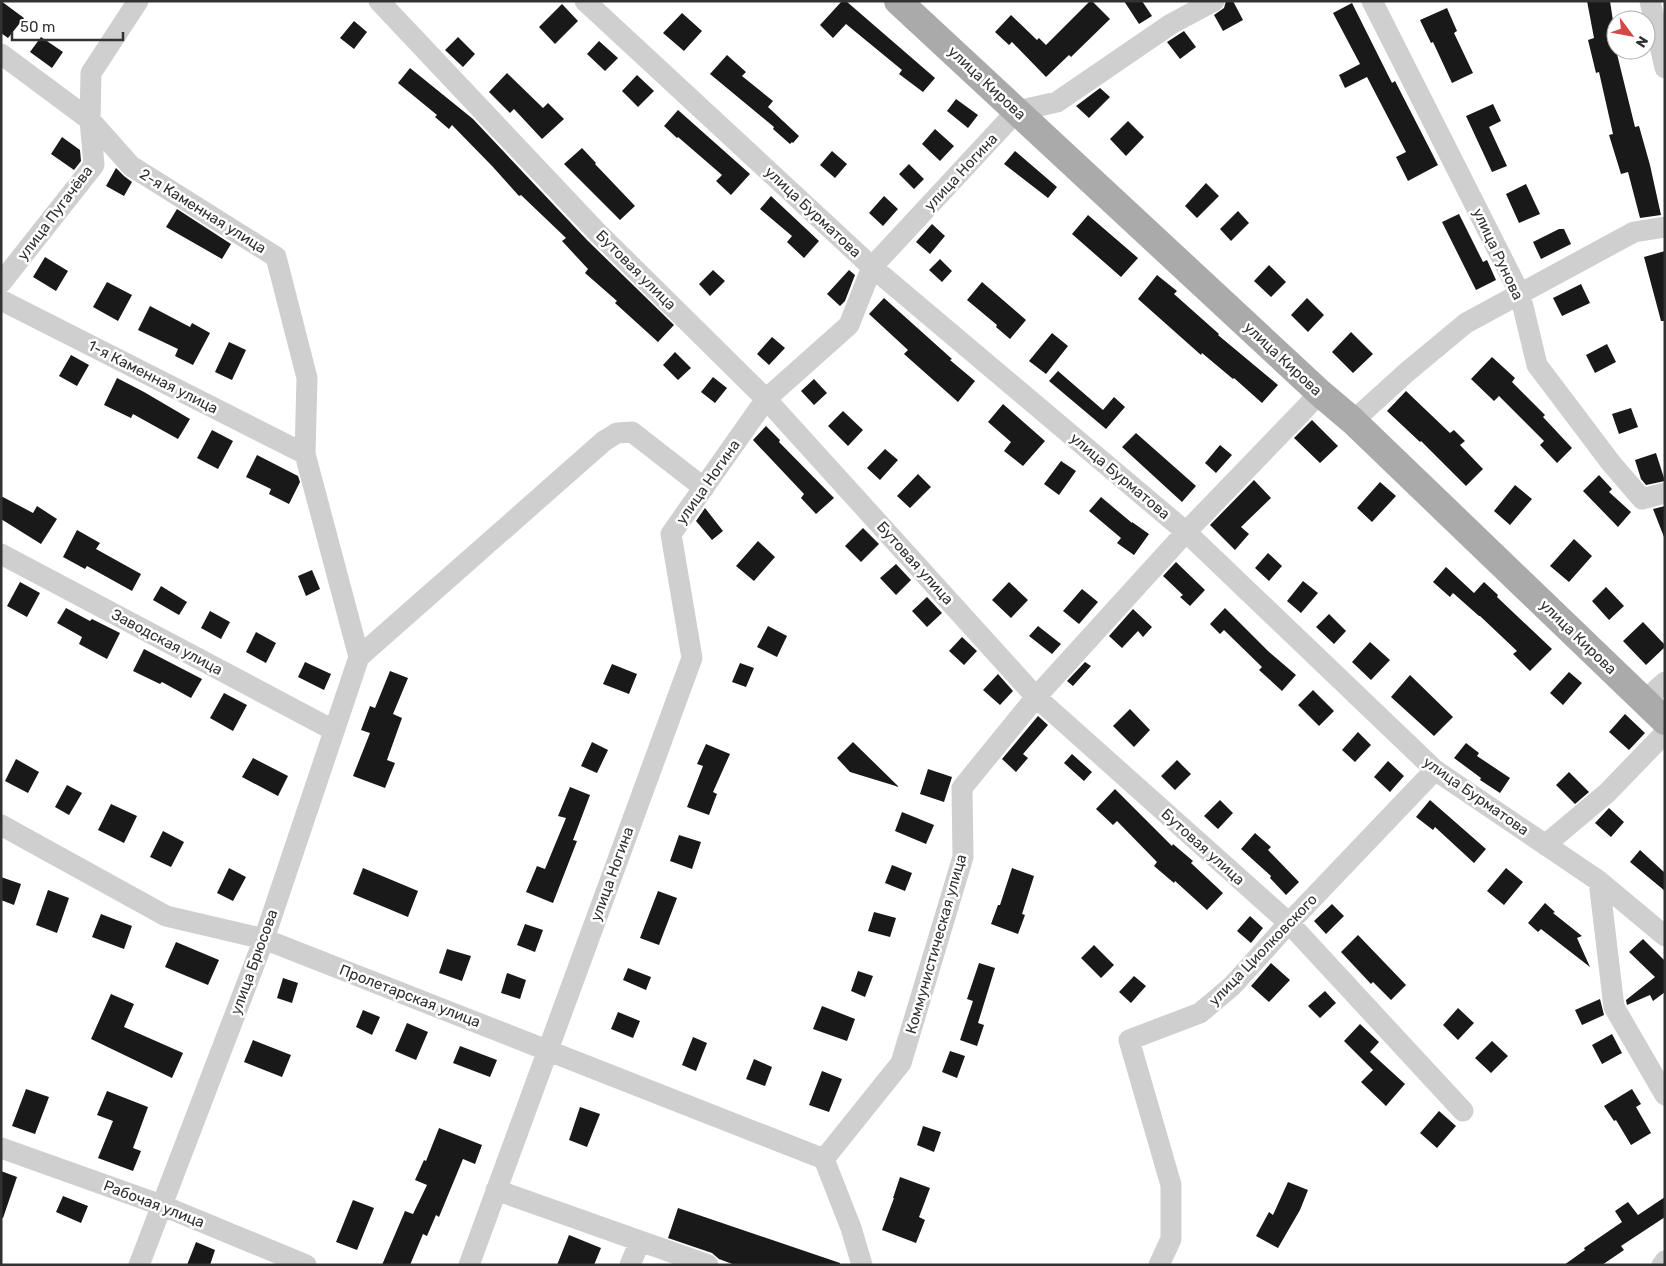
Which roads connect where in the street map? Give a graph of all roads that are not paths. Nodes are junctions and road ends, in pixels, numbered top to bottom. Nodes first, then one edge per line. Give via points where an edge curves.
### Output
1 (138, 1) edge
2 (379, 1) edge
3 (585, 1) edge
4 (898, 1) edge
5 (1214, 1) edge
6 (1372, 1) edge
7 (1650, 1) edge
8 (1, 54) edge
9 (1665, 68) edge
10 (1017, 111) junction
11 (90, 120) junction
12 (1665, 227) edge
13 (872, 267) junction
14 (1, 283) edge
15 (1520, 294) junction
16 (1, 300) edge
17 (1320, 393) junction
18 (766, 399) junction
19 (1353, 421) junction
20 (305, 454) junction
21 (704, 488) junction
22 (1665, 493) edge
23 (1186, 532) junction
24 (1, 554) edge
25 (359, 657) junction
26 (1665, 682) edge
27 (1036, 697) junction
28 (1644, 700) junction
29 (1665, 721) edge
30 (333, 730) junction
31 (1665, 733) edge
32 (1434, 770) junction
33 (1, 825) edge
34 (1545, 844) junction
35 (1599, 881) junction
36 (1288, 923) junction
37 (1665, 936) edge
38 (264, 939) junction
39 (548, 1050) junction
40 (1665, 1095) edge
41 (1463, 1112) dead end
42 (1, 1148) edge
43 (824, 1159) junction
44 (496, 1190) junction
45 (161, 1205) junction
46 (640, 1241) junction
47 (1665, 1262) edge
48 (139, 1265) edge
49 (306, 1265) edge
50 (469, 1265) edge
51 (630, 1265) edge
52 (708, 1265) edge
53 (862, 1265) edge
54 (1159, 1265) edge
55 (1662, 1265) edge

1 - 11 street, улица Пугачёва via 91,73
2 - 18 street, Бутовая улица via 596,231
3 - 13 street, улица Бурматова
4 - 10 main road, улица Кирова
5 - 10 street via 1171,24 1057,102
6 - 15 street, улица Рунова
7 - 9 street
8 - 11 street, 2-я Каменная улица
10 - 13 street, улица Ногина
10 - 17 main road, улица Кирова
11 - 14 street, улица Пугачёва via 94,165
11 - 20 street, 2-я Каменная улица via 131,166 276,257 307,378
12 - 15 street via 1634,232
13 - 18 street, улица Ногина via 849,325
13 - 23 street, улица Бурматова
15 - 19 street via 1466,324
15 - 22 street, улица Рунова via 1537,365 1642,499
16 - 20 street, 1-я Каменная улица
17 - 19 main road, улица Кирова
17 - 23 street, Коммунистическая улица
18 - 21 street, улица Ногина
18 - 27 street, Бутовая улица
19 - 28 main road, улица Кирова
20 - 25 street, 2-я Каменная улица
21 - 25 street via 632,432 617,433
21 - 39 street, улица Ногина via 671,534 692,658
23 - 27 street, Коммунистическая улица
23 - 32 street, улица Бурматова
24 - 30 street, Заводская улица
25 - 30 street, улица Брюсова
26 - 28 street
27 - 36 street, Бутовая улица
27 - 43 street, Коммунистическая улица via 962,788 963,857 901,1064
28 - 29 main road, улица Кирова
30 - 38 street, улица Брюсова
31 - 34 street via 1607,793
32 - 34 street, улица Бурматова
32 - 36 street, улица Циолковского
33 - 38 street, Пролетарская улица via 166,916
34 - 35 street, улица Бурматова
35 - 37 street, улица Бурматова
35 - 40 street via 1614,1007
36 - 41 street, Бутовая улица
36 - 54 street, улица Циолковского via 1232,986 1200,1013 1129,1040 1171,1185 1171,1239
38 - 39 street, Пролетарская улица
38 - 45 street, улица Брюсова
39 - 43 street, Пролетарская улица
39 - 44 street, улица Ногина
42 - 45 street, Рабочая улица
43 - 53 street
44 - 46 street
44 - 50 street, улица Ногина
45 - 48 street, улица Брюсова
45 - 49 street, Рабочая улица
46 - 51 street
46 - 52 street
47 - 55 street

